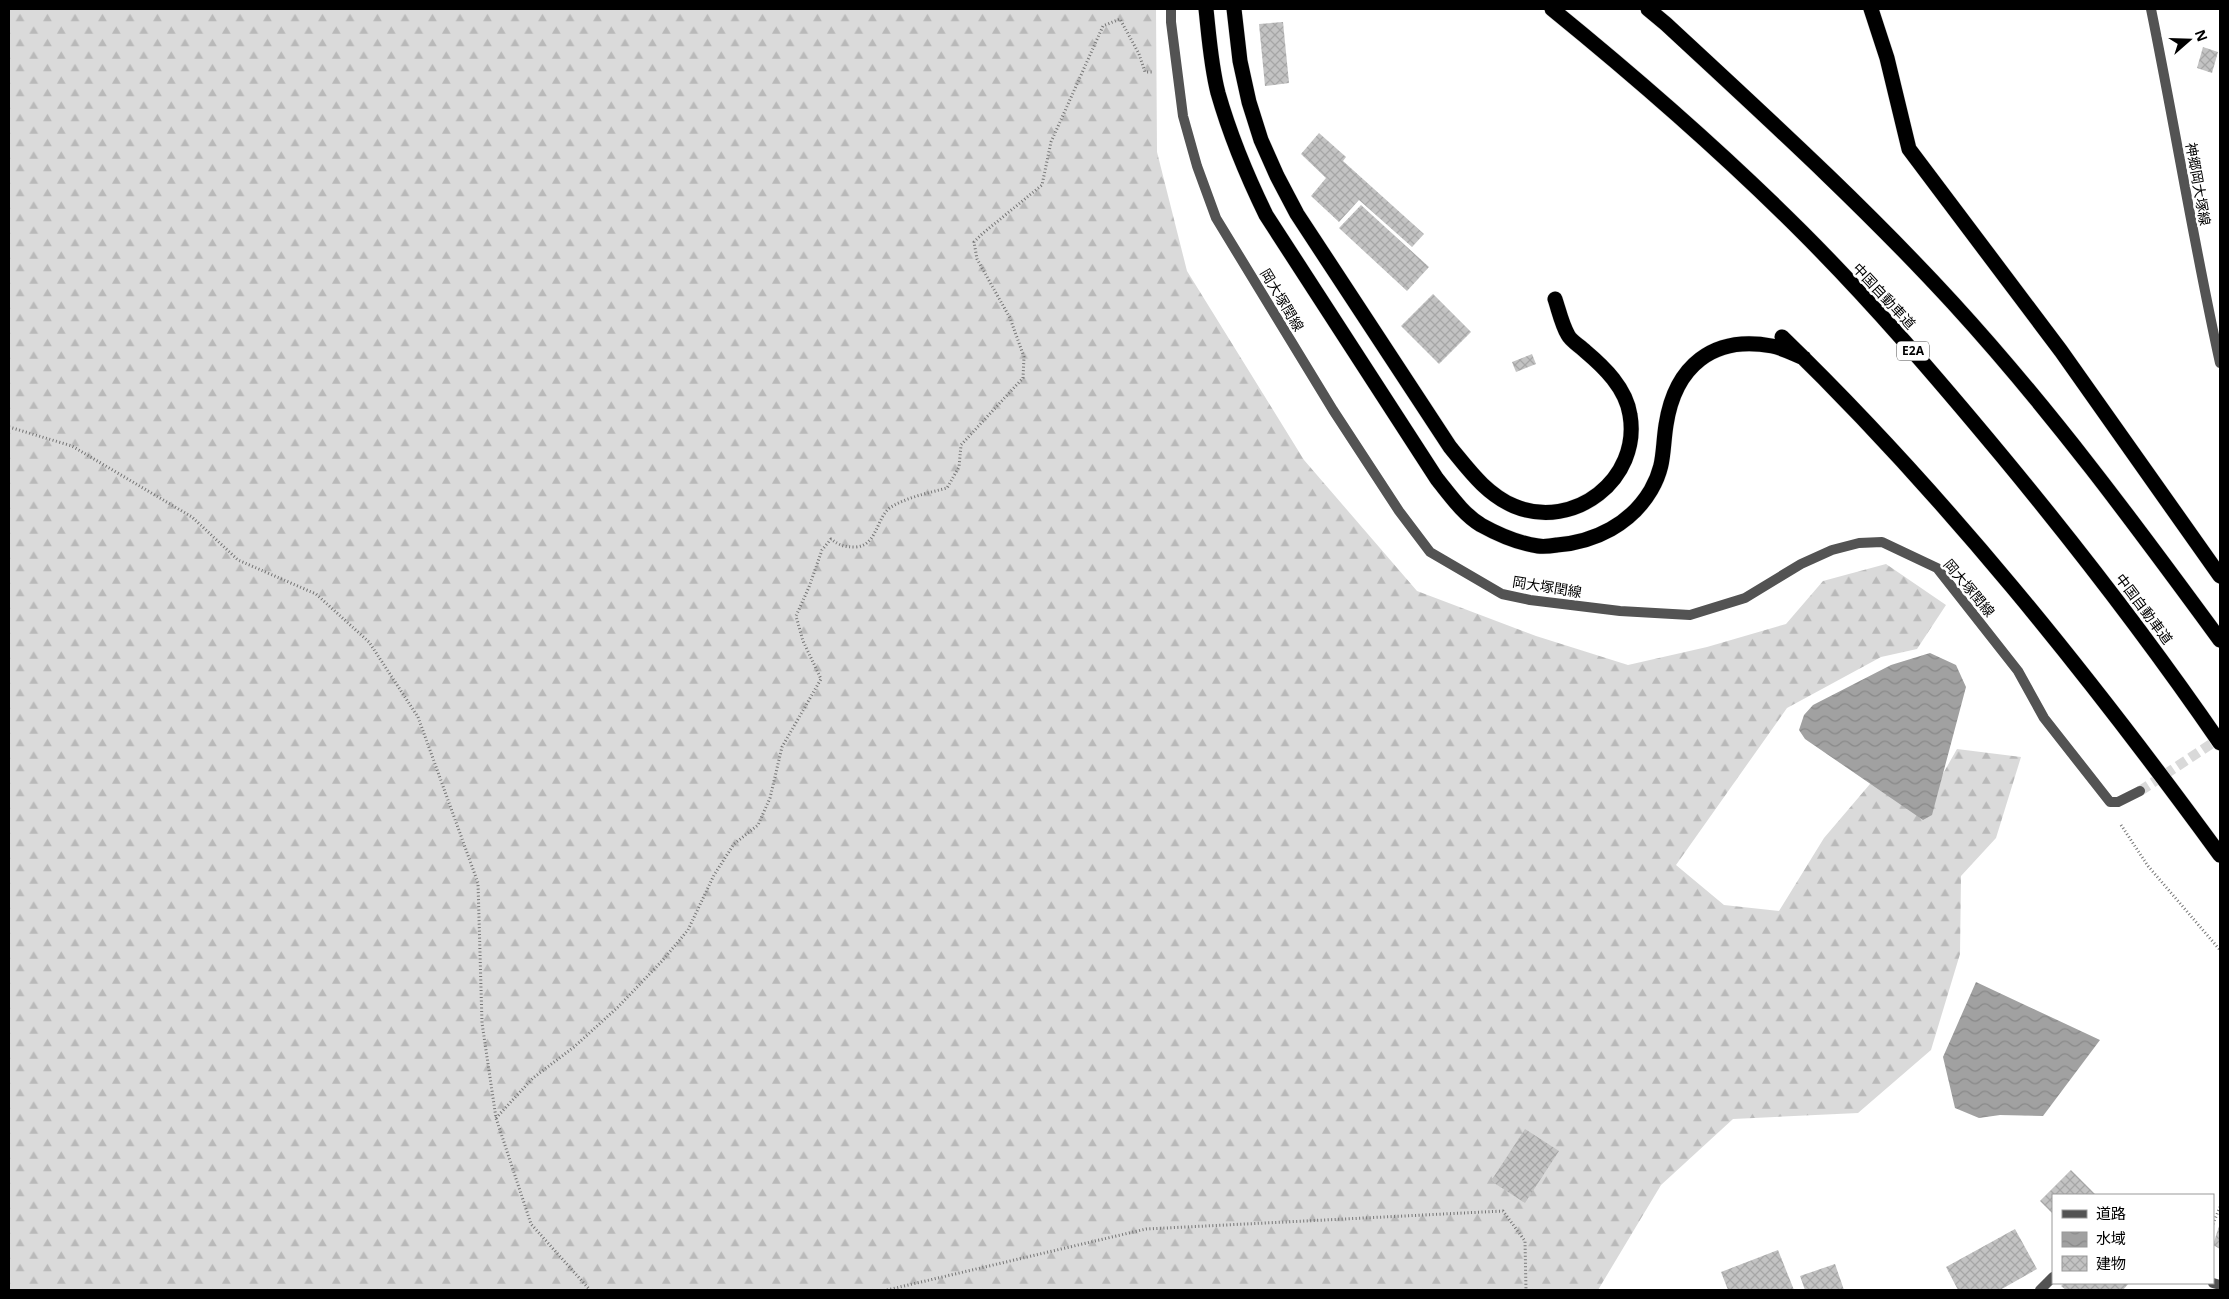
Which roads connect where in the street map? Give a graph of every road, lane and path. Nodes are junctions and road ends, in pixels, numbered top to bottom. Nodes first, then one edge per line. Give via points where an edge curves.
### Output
1 (1171, 9) edge
2 (1206, 9) edge
3 (1234, 9) edge
4 (1552, 9) edge
5 (1648, 9) edge
6 (1871, 9) edge
7 (2151, 9) edge
8 (1178, 70) junction
9 (1556, 299) dead end
10 (1782, 338) dead end
11 (1804, 358) junction
12 (2220, 363) edge
13 (9, 427) edge
14 (2220, 576) edge
15 (2220, 640) edge
16 (2220, 743) edge
17 (2140, 791) tunnel mouth
18 (2118, 802) junction
19 (2220, 855) edge
20 (2220, 950) edge
21 (496, 1118) junction
22 (2220, 1207) edge
23 (2214, 1222) edge
24 (2052, 1278) edge
25 (590, 1290) edge
26 (888, 1290) edge
27 (1526, 1290) edge
28 (2040, 1290) edge

1 - 8 street, 岡大塚閏線
2 - 11 highway via 1218,91 1246,174 1266,215 1437,479 1457,504 1480,524 1510,540 1540,546 1570,544 1602,534 1623,523 1641,506 1652,489 1662,465 1671,402 1684,374 1699,359 1721,346 1751,343
3 - 9 highway via 1249,102 1261,140 1297,214 1450,447 1472,475 1492,494 1515,506 1540,512 1576,507 1600,494 1617,476 1629,449 1632,430 1630,412 1619,388 1604,367 1568,336
4 - 16 highway, 中国自動車道 / E2A via 1637,78 1802,232 1923,361 2072,542 2151,644
5 - 15 highway via 1828,174 1953,303 2106,486
6 - 14 highway via 1909,149 2073,367
7 - 12 street, 神郷岡大塚線 via 2196,254
8 - 18 street, 岡大塚閏線 via 1183,116 1216,218 1333,410 1430,552 1502,594 1620,611 1690,615 1745,598 1801,564 1832,550 1859,543 1882,542 1937,568 2018,670 2044,718 2104,796 2110,802
8 - 21 path via 1145,72 1120,20 1103,26 1051,142 1042,186 974,242 977,259 1010,318 1024,357 1023,378 961,445 959,467 947,488 889,508 874,536 862,546 842,547 831,540 822,550 796,616 820,679 782,747 770,798 758,825 734,844 714,874 688,930 662,961 574,1047 533,1078
10 - 11 highway
11 - 19 highway via 1914,473 2073,659
13 - 21 path via 72,446 192,517 238,560 316,594 369,642 418,717 478,882 482,1023
17 - 18 street
18 - 20 path via 2117,813 2122,829 2148,866
21 - 25 path via 530,1224
22 - 23 path
24 - 28 street
26 - 27 path via 1146,1229 1503,1211 1525,1241

